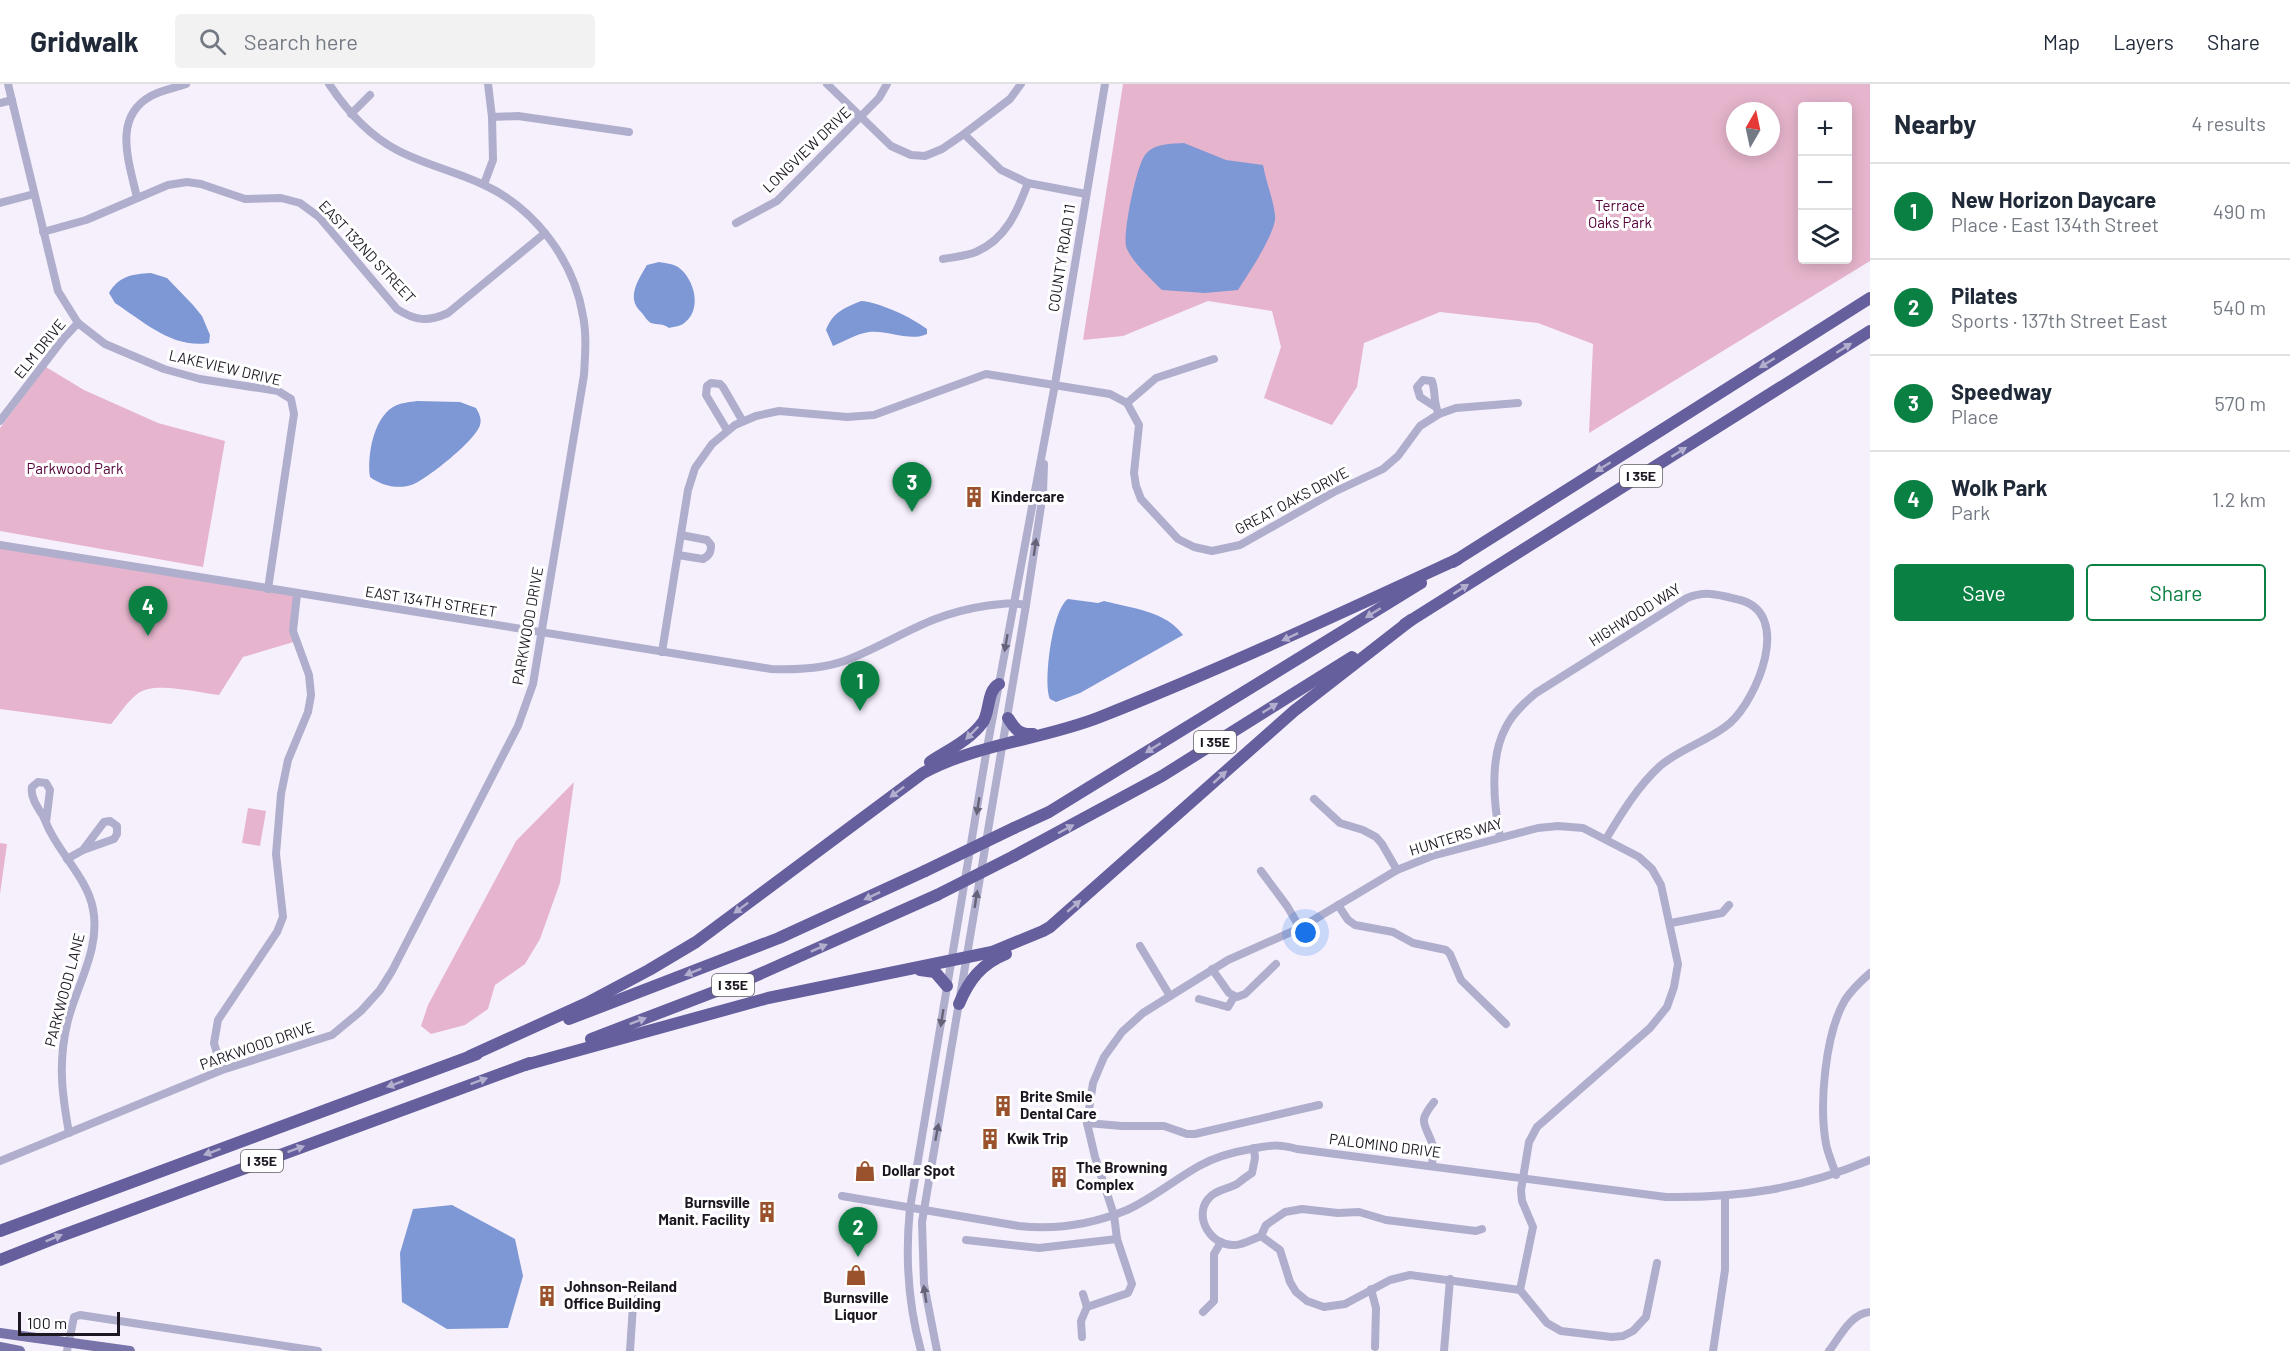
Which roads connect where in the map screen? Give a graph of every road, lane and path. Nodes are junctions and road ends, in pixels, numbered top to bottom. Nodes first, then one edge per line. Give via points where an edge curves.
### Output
1 (8, 84) edge
2 (186, 84) edge
3 (329, 84) edge
4 (488, 84) edge
5 (827, 84) edge
6 (887, 84) edge
7 (1021, 84) edge
8 (1105, 84) edge
9 (370, 95) dead end
10 (12, 100) junction
11 (0, 103) edge
12 (351, 114) junction
13 (492, 117) junction
14 (861, 117) junction
15 (628, 132) dead end
16 (964, 134) junction
17 (1028, 183) junction
18 (483, 184) junction
19 (34, 194) junction
20 (1086, 194) junction
21 (137, 198) junction
22 (0, 203) edge
23 (736, 224) dead end
24 (43, 232) junction
25 (546, 233) junction
26 (944, 259) dead end
27 (1870, 298) edge
28 (78, 323) junction
29 (1870, 332) edge
30 (1214, 359) dead end
31 (1055, 384) junction
32 (1127, 403) junction
33 (1518, 403) dead end
34 (1434, 406) dead end
35 (1439, 414) junction
36 (742, 420) junction
37 (0, 421) edge
38 (727, 430) junction
39 (1045, 437) junction
40 (681, 536) junction
41 (0, 545) edge
42 (678, 555) junction
43 (1458, 559) junction
44 (268, 589) junction
45 (297, 594) junction
46 (1013, 603) junction
47 (1026, 605) junction
48 (1411, 620) junction
49 (543, 633) junction
50 (662, 652) junction
51 (999, 684) junction
52 (1008, 718) junction
53 (1078, 724) junction
54 (1004, 743) junction
55 (987, 748) junction
56 (923, 772) junction
57 (1314, 799) dead end
58 (46, 822) junction
59 (1500, 837) junction
60 (1606, 839) junction
61 (83, 850) junction
62 (67, 859) junction
63 (1397, 870) junction
64 (1261, 871) dead end
65 (1338, 905) junction
66 (1730, 905) dead end
67 (1671, 922) junction
68 (1300, 928) junction
69 (1043, 931) junction
70 (1140, 946) dead end
71 (967, 957) junction
72 (951, 960) junction
73 (1276, 963) dead end
74 (1212, 969) junction
75 (1870, 973) edge
76 (883, 974) junction
77 (947, 986) junction
78 (1170, 996) junction
79 (1234, 997) junction
80 (1199, 999) dead end
81 (959, 1004) junction
82 (1506, 1024) dead end
83 (470, 1056) junction
84 (525, 1065) junction
85 (222, 1070) junction
86 (1434, 1102) dead end
87 (1319, 1105) dead end
88 (1087, 1123) junction
89 (69, 1133) junction
90 (1254, 1148) junction
91 (1870, 1160) edge
92 (0, 1161) edge
93 (1432, 1165) junction
94 (1836, 1175) junction
95 (1522, 1178) junction
96 (842, 1196) dead end
97 (1725, 1197) junction
98 (910, 1208) junction
99 (924, 1211) junction
100 (1114, 1215) junction
101 (1482, 1229) dead end
102 (0, 1231) edge
103 (1261, 1236) junction
104 (1117, 1239) junction
105 (966, 1240) dead end
106 (1221, 1242) junction
107 (0, 1260) edge
108 (1657, 1263) dead end
109 (1450, 1279) junction
110 (646, 1286) dead end
111 (1371, 1289) junction
112 (1520, 1290) junction
113 (1083, 1294) dead end
114 (1087, 1308) junction
115 (1203, 1312) dead end
116 (1870, 1312) edge
117 (0, 1333) edge
118 (1082, 1337) dead end
119 (0, 1347) edge
120 (68, 1347) edge
121 (1375, 1347) dead end
122 (20, 1351) edge
123 (130, 1351) edge
124 (318, 1351) edge
125 (630, 1351) edge
126 (921, 1351) edge
127 (937, 1351) edge
128 (1444, 1351) edge
129 (1713, 1351) edge
130 (1829, 1351) edge

1 - 10 street, LAKEVIEW DRIVE
2 - 21 street via 151,96 132,115 125,144
3 - 12 street, PARKWOOD DRIVE
4 - 13 street
5 - 14 street
6 - 14 street, LONGVIEW DRIVE
7 - 16 street via 1010,99
8 - 20 street, COUNTY ROAD 11
9 - 12 street
10 - 11 street
10 - 19 street, LAKEVIEW DRIVE
12 - 18 street, PARKWOOD DRIVE via 397,150
13 - 15 street via 518,116
13 - 18 street via 493,160
14 - 16 street via 891,146 911,155 925,156
14 - 23 street, LONGVIEW DRIVE via 777,201
16 - 17 street via 1001,170
17 - 20 street
17 - 26 street via 1017,214 998,237 975,252
18 - 25 street, PARKWOOD DRIVE via 518,205
19 - 22 street
19 - 24 street, LAKEVIEW DRIVE
20 - 31 street, COUNTY ROAD 11
21 - 24 street, EAST 132ND STREET via 86,220
21 - 25 street, EAST 132ND STREET via 187,182 245,199 281,198 300,203 319,217 397,309 421,320 448,313
24 - 28 street, LAKEVIEW DRIVE via 58,291
25 - 49 street, PARKWOOD DRIVE via 575,286 586,347
27 -> 43 highway, I 35E
28 - 37 street, ELM DRIVE
28 - 44 street, LAKEVIEW DRIVE via 105,344 164,369 278,391 291,399 294,414
48 -> 29 highway, I 35E
30 - 32 street via 1156,378
31 - 32 street via 1110,394
31 - 36 street via 986,374 874,415 847,417 779,411
31 - 39 street, COUNTY ROAD 11
32 - 35 street, GREAT OAKS DRIVE via 1139,426 1134,473 1141,499 1178,539 1212,551 1240,545 1383,469 1420,426
33 - 35 street, GREAT OAKS DRIVE via 1456,408
34 - 35 street
36 - 38 street
36 - 38 street via 723,387 711,383 706,395
38 - 40 street via 695,468
39 - 46 street
47 -> 39 street via 1043,493
40 - 42 street
40 - 42 street via 707,540 711,551 703,559
41 - 44 street, EAST 134TH STREET
42 - 50 street
43 -> 53 highway via 1275,644
43 -> 83 highway, I 35E, bridge via 1049,812 779,938
44 - 45 street, EAST 134TH STREET
45 - 49 street, EAST 134TH STREET
45 - 85 street via 293,631 309,675 311,695 288,760 281,794 276,854 283,918 218,1020 214,1043
46 - 47 street, EAST 134TH STREET
46 - 50 street, EAST 134TH STREET via 945,615 850,659 804,670 771,669
46 -> 51 street
47 - 52 street
69 -> 48 highway via 1294,711
84 -> 48 highway, I 35E, bridge via 753,977 937,895 1162,776
49 - 50 street, EAST 134TH STREET
49 - 85 street, PARKWOOD DRIVE via 533,684 519,726 380,990 332,1035
51 - 55 street
51 -> 56 highway via 992,690 984,720 975,731 926,765
52 - 53 highway via 1024,734
52 - 54 street
53 - 54 highway
54 - 55 highway
71 -> 54 street
55 - 56 highway
55 -> 72 street
56 -> 83 highway via 696,942 587,1003
57 - 63 street via 1340,823 1376,837
58 - 58 street, PARKWOOD LANE via 50,790 46,783 38,782 31,793
58 - 62 street, PARKWOOD LANE
59 - 60 street, HUNTERS WAY via 1558,826 1583,828
59 - 60 street, HIGHWOOD WAY via 1494,803 1498,754 1505,729 1518,709 1536,693 1687,598 1710,592 1747,602 1758,611 1768,636 1751,695 1729,724 1659,767 1622,811
59 - 63 street, HUNTERS WAY
60 - 67 street, HUNTERS WAY via 1652,869 1661,885
61 - 61 street via 114,839 118,832 115,824 102,824
61 - 62 street
62 - 89 street, PARKWOOD LANE via 88,893 95,927 61,1050 61,1089
63 - 65 street, HUNTERS WAY
64 - 68 street
65 - 68 street, HUNTERS WAY
65 - 82 street via 1355,925 1394,932 1413,943 1446,950 1461,980
66 - 67 street via 1722,913
67 - 95 street, HUNTERS WAY via 1678,964 1666,1007 1650,1028 1537,1127 1529,1142
68 - 74 street, HUNTERS WAY
69 - 71 highway via 992,952
69 - 81 highway via 1030,943 982,967 967,985
70 - 78 street
71 - 72 highway
71 - 81 street
72 - 76 highway
72 - 77 street
73 - 79 street via 1245,994
74 - 78 street, HUNTERS WAY
74 - 79 street
75 - 94 street via 1846,999 1832,1035 1824,1083 1823,1122
76 - 77 highway via 929,970
76 - 84 highway via 768,998
77 -> 98 street
78 - 88 street, HUNTERS WAY via 1122,1032 1104,1057 1093,1083
79 - 80 street via 1228,1006
99 -> 81 street
83 -> 102 highway, I 35E
107 -> 84 highway, I 35E
85 - 89 street, PARKWOOD DRIVE
86 - 93 street via 1422,1124 1434,1148
87 - 88 street via 1195,1134 1164,1126
88 - 100 street, HUNTERS WAY
89 - 92 street, PARKWOOD DRIVE
90 - 93 street, PALOMINO DRIVE via 1279,1144
90 - 100 street, PALOMINO DRIVE via 1200,1165 1152,1197
90 - 106 street via 1252,1173 1218,1191 1208,1199 1203,1211 1207,1231
91 - 94 street, PALOMINO DRIVE
93 - 95 street, PALOMINO DRIVE
94 - 97 street, PALOMINO DRIVE via 1788,1188
95 - 97 street, PALOMINO DRIVE via 1666,1197
95 - 112 street, HUNTERS WAY via 1522,1202 1533,1227
96 - 98 street, PALOMINO DRIVE
97 - 129 street via 1725,1270
98 - 99 street, PALOMINO DRIVE
98 - 126 street via 908,1275
99 - 100 street, PALOMINO DRIVE via 1033,1228 1074,1225
127 -> 99 street via 924,1284
100 - 104 street, HUNTERS WAY
101 - 103 street via 1386,1220 1359,1212 1302,1209 1285,1212 1266,1225
103 - 106 street via 1234,1245
103 - 111 street via 1280,1250 1290,1282 1307,1301 1323,1307 1345,1304
104 - 105 street via 1039,1248
104 - 114 street, HUNTERS WAY via 1132,1284 1128,1293
106 - 115 street via 1214,1254 1214,1301
108 - 112 street via 1646,1317 1623,1336 1561,1331 1546,1323
109 - 111 street via 1410,1275
109 - 112 street
109 - 128 street
110 - 125 street via 633,1305
111 - 121 street via 1376,1308
113 - 114 street
114 - 118 street via 1081,1321
116 - 130 street via 1850,1322
117 - 120 main road
119 - 122 main road
120 - 123 main road
120 - 124 street via 74,1317 80,1315

